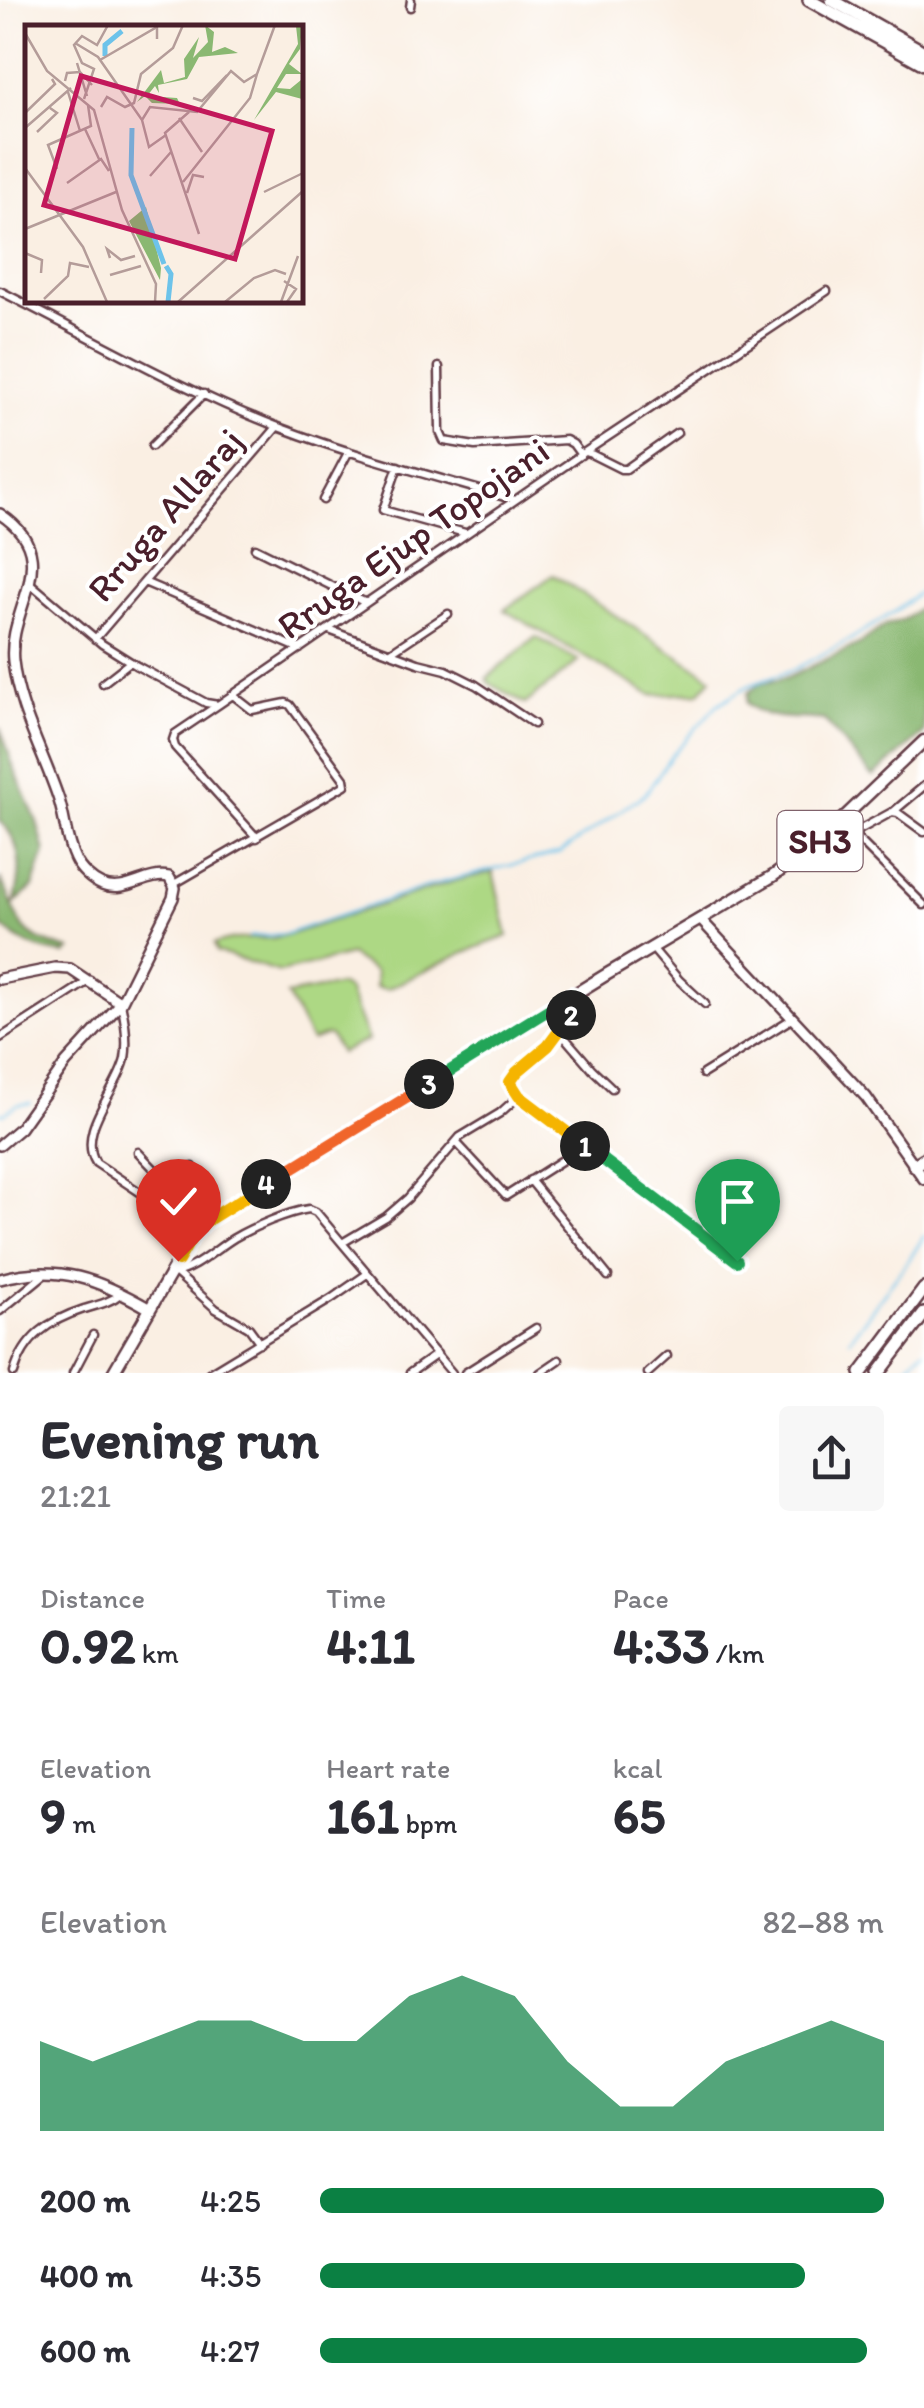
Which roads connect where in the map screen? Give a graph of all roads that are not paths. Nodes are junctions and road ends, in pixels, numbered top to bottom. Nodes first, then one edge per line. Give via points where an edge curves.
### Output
1 (810, 0) edge
2 (832, 0) edge
3 (924, 52) edge
4 (924, 64) edge
5 (0, 291) edge
6 (826, 291) dead end
7 (439, 367) dead end
8 (204, 394) junction
9 (278, 427) junction
10 (677, 433) dead end
11 (152, 446) dead end
12 (350, 451) junction
13 (583, 453) junction
14 (398, 465) junction
15 (323, 500) dead end
16 (516, 500) junction
17 (0, 514) edge
18 (467, 534) junction
19 (255, 548) dead end
20 (144, 582) junction
21 (31, 584) junction
22 (366, 603) junction
23 (448, 614) dead end
24 (328, 630) junction
25 (95, 639) junction
26 (301, 650) junction
27 (390, 653) junction
28 (130, 662) junction
29 (103, 683) dead end
30 (234, 696) junction
31 (218, 705) junction
32 (534, 724) dead end
33 (922, 745) edge
34 (924, 786) edge
35 (892, 812) junction
36 (924, 832) edge
37 (852, 833) junction
38 (257, 838) junction
39 (812, 848) junction
40 (174, 884) junction
41 (924, 906) edge
42 (701, 920) junction
43 (652, 948) junction
44 (0, 979) edge
45 (90, 980) junction
46 (572, 995) junction
47 (122, 1003) junction
48 (705, 1004) dead end
49 (794, 1018) junction
50 (560, 1032) junction
51 (0, 1038) edge
52 (704, 1074) dead end
53 (612, 1088) dead end
54 (519, 1096) junction
55 (594, 1140) dead end
56 (456, 1142) junction
57 (584, 1145) junction
58 (0, 1146) edge
59 (138, 1152) dead end
60 (192, 1167) dead end
61 (921, 1168) edge
62 (530, 1180) junction
63 (167, 1184) junction
64 (205, 1222) junction
65 (342, 1242) junction
66 (737, 1261) dead end
67 (47, 1272) junction
68 (174, 1274) junction
69 (367, 1274) junction
70 (608, 1276) dead end
71 (0, 1279) edge
72 (924, 1279) edge
73 (924, 1289) edge
74 (122, 1293) junction
75 (150, 1309) junction
76 (0, 1312) edge
77 (905, 1314) junction
78 (921, 1319) edge
79 (536, 1328) dead end
80 (93, 1336) dead end
81 (260, 1343) junction
82 (437, 1354) junction
83 (667, 1356) dead end
84 (560, 1360) dead end
85 (14, 1373) edge
86 (73, 1373) edge
87 (113, 1373) edge
88 (209, 1373) edge
89 (410, 1373) edge
90 (452, 1373) edge
91 (465, 1373) edge
92 (540, 1373) edge
93 (648, 1373) edge
94 (861, 1373) edge
95 (879, 1373) edge

1 - 4 highway
2 - 3 highway
5 - 8 street
6 - 13 street, Rruga Ejup Topojani
7 - 13 street via 444,441 475,446 566,440
8 - 9 street
8 - 11 street
9 - 12 street
9 - 20 street, Rruga Allaraj
10 - 13 street via 626,469
12 - 14 street
12 - 15 street
13 - 16 street, Rruga Ejup Topojani
14 - 16 street
14 - 18 street via 383,510
16 - 18 street, Rruga Ejup Topojani
17 - 21 street via 25,540
18 - 22 street, Rruga Ejup Topojani
19 - 22 street
20 - 25 street, Rruga Allaraj
20 - 26 street
21 - 25 street
21 - 40 street via 15,632 13,664 74,859 109,887 160,875
22 - 24 street, Rruga Ejup Topojani
23 - 27 street
24 - 26 street, Rruga Ejup Topojani
24 - 27 street
25 - 28 street
26 - 30 street, Rruga Ejup Topojani
27 - 32 street via 446,670
28 - 29 street
28 - 31 street
30 - 31 street, Rruga Ejup Topojani
30 - 38 street via 252,710 290,705 346,783
31 - 38 street, Rruga Ejup Topojani via 175,734 175,747
33 - 39 main road, SH3
34 - 35 street
35 - 36 street
35 - 37 street
37 - 39 street via 818,856
37 - 41 street
38 - 40 street
39 - 42 main road, SH3
40 - 47 street
42 - 43 main road, SH3
42 - 49 street
43 - 46 main road, SH3
43 - 48 street
44 - 45 street via 63,968
45 - 47 street
45 - 51 street
46 - 50 street via 576,1009
46 - 64 main road, SH3
47 - 58 street
47 - 63 street via 125,1058 95,1125 91,1153 150,1199
49 - 52 street
49 - 61 street
50 - 53 street
50 - 54 street via 510,1079
54 - 56 street
54 - 57 street
55 - 57 street
56 - 62 street via 506,1196
56 - 65 street via 408,1198
57 - 62 street
57 - 66 street
59 - 63 street
60 - 63 street
62 - 70 street
63 - 64 street
64 - 68 main road, SH3
65 - 68 street via 306,1209 246,1231
65 - 69 street
67 - 71 street
67 - 74 street via 98,1281
67 - 76 street
68 - 75 main road, SH3
68 - 81 street
69 - 81 street
69 - 82 street
72 - 77 highway
73 - 77 highway
74 - 75 street
74 - 85 street via 46,1326 25,1346
75 - 87 main road, SH3
77 - 94 highway
78 - 95 highway
79 - 91 street
80 - 86 street
81 - 88 street
82 - 89 street
82 - 90 street
83 - 93 street
84 - 92 street

